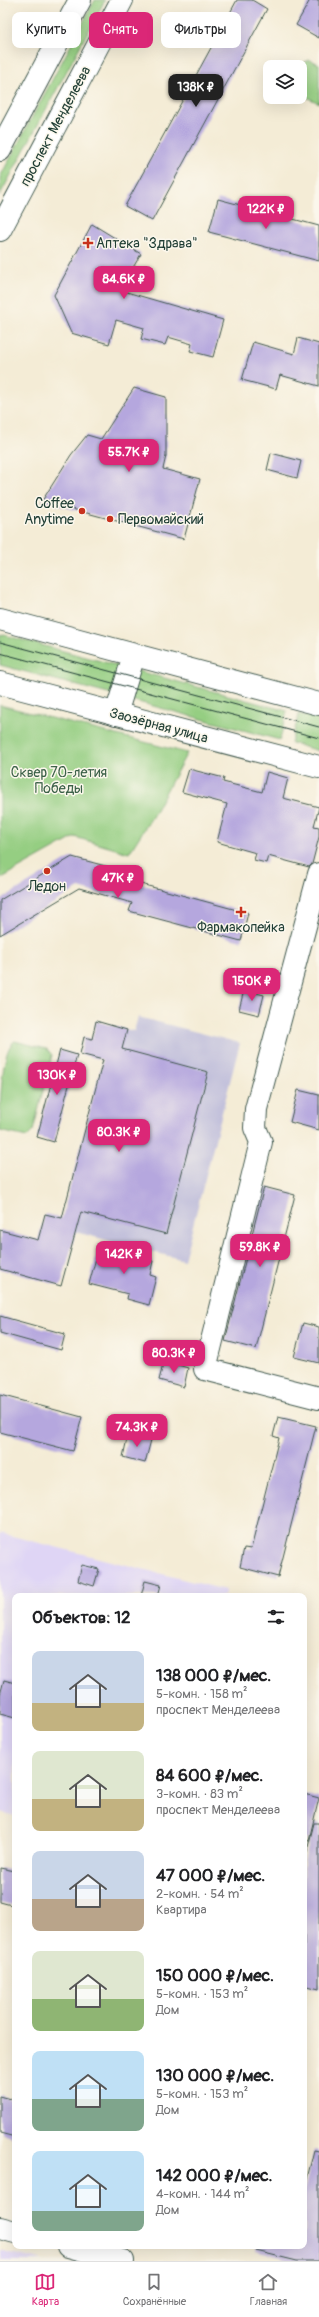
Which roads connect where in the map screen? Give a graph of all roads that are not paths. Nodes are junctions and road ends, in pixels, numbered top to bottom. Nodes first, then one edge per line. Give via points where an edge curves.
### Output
1 (80, 0) edge
2 (122, 0) edge
3 (0, 150) edge
4 (0, 230) edge
5 (0, 619) edge
6 (134, 655) junction
7 (0, 683) edge
8 (319, 704) edge
9 (116, 714) junction
10 (319, 767) edge
11 (319, 874) edge
12 (319, 1398) edge
13 (0, 2228) edge
14 (12, 2231) edge
15 (79, 2249) edge
16 (123, 2261) edge

1 - 3 main road
2 - 4 main road, проспект Менделеева
5 - 6 main road
6 - 8 main road
6 - 9 main road
7 - 9 main road, Заозёрная улица
9 - 10 main road, Заозёрная улица
11 - 12 main road via 256,1109 255,1128 261,1142 205,1369
13 - 14 main road
15 - 16 main road

